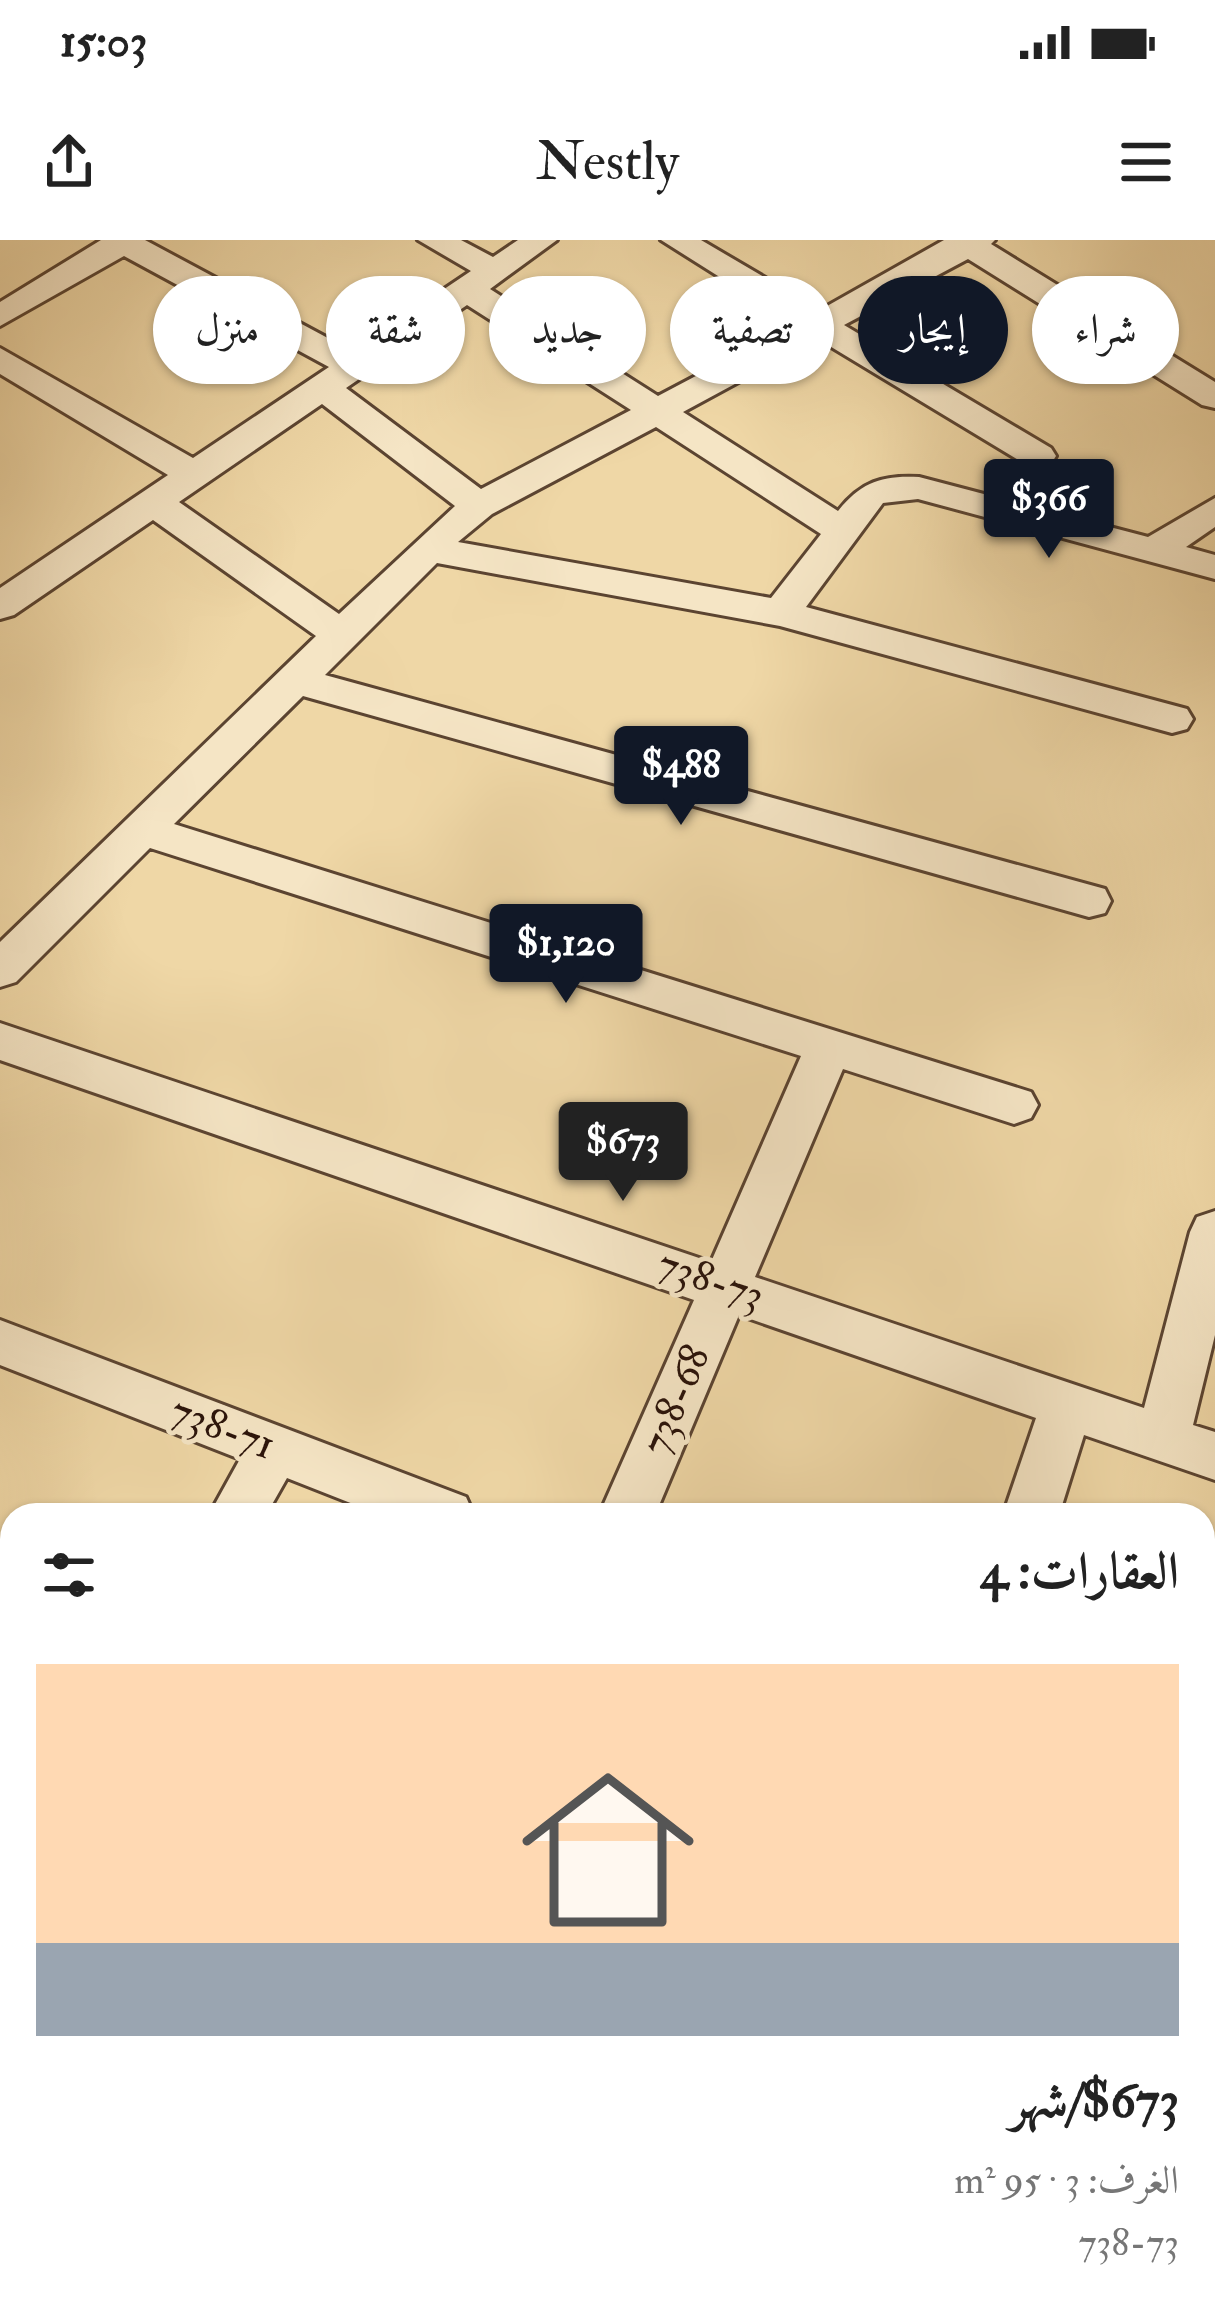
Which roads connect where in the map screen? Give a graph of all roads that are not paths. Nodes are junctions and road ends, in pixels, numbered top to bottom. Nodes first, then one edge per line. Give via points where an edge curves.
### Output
1 (435, 240) edge
2 (540, 240) edge
3 (677, 240) edge
4 (123, 241) edge
5 (969, 242) edge
6 (737, 276) edge
7 (480, 279) junction
8 (465, 289) edge
9 (0, 316) edge
10 (834, 318) edge
11 (834, 334) edge
12 (326, 351) edge
13 (0, 359) edge
14 (326, 384) edge
15 (710, 384) edge
16 (322, 387) junction
17 (1215, 397) edge
18 (655, 413) junction
19 (1038, 456) dead end
20 (194, 474) junction
21 (153, 502) junction
22 (479, 506) junction
23 (1215, 510) edge
24 (842, 530) junction
25 (428, 549) junction
26 (1154, 551) junction
27 (1215, 567) edge
28 (7, 592) edge
29 (781, 614) junction
30 (340, 634) junction
31 (295, 680) junction
32 (1172, 718) dead end
33 (142, 830) junction
34 (1089, 901) dead end
35 (0, 970) edge
36 (0, 1041) edge
37 (829, 1046) junction
38 (1014, 1105) dead end
39 (1215, 1232) edge
40 (725, 1284) junction
41 (0, 1342) edge
42 (1067, 1404) junction
43 (1163, 1438) junction
44 (274, 1448) junction
45 (1215, 1456) edge
46 (244, 1503) edge
47 (415, 1503) edge
48 (632, 1503) edge
49 (1035, 1503) edge

1 - 7 street
2 - 7 street
3 - 6 street
4 - 9 street
4 - 12 street
5 - 10 street
5 - 17 street
7 - 8 street
7 - 18 street
11 - 19 street
13 - 20 street
14 - 16 street
15 - 18 street
16 - 20 street
16 - 22 street
18 - 22 street
18 - 24 street
20 - 21 street
21 - 28 street
21 - 30 street
22 - 25 street
23 - 26 street
24 - 26 street via 870,495 919,488
24 - 29 street
25 - 29 street
25 - 30 street
26 - 27 street
29 - 32 street
30 - 31 street
31 - 33 street
31 - 34 street
33 - 35 street
33 - 37 street
36 - 40 street, 738-73
37 - 38 street
37 - 40 street, 738-68
39 - 43 street
40 - 42 street, 738-73
40 - 48 street, 738-68
41 - 44 street, 738-71
42 - 43 street, 738-73
42 - 49 street
43 - 45 street, 738-73
44 - 46 street
44 - 47 street, 738-71

